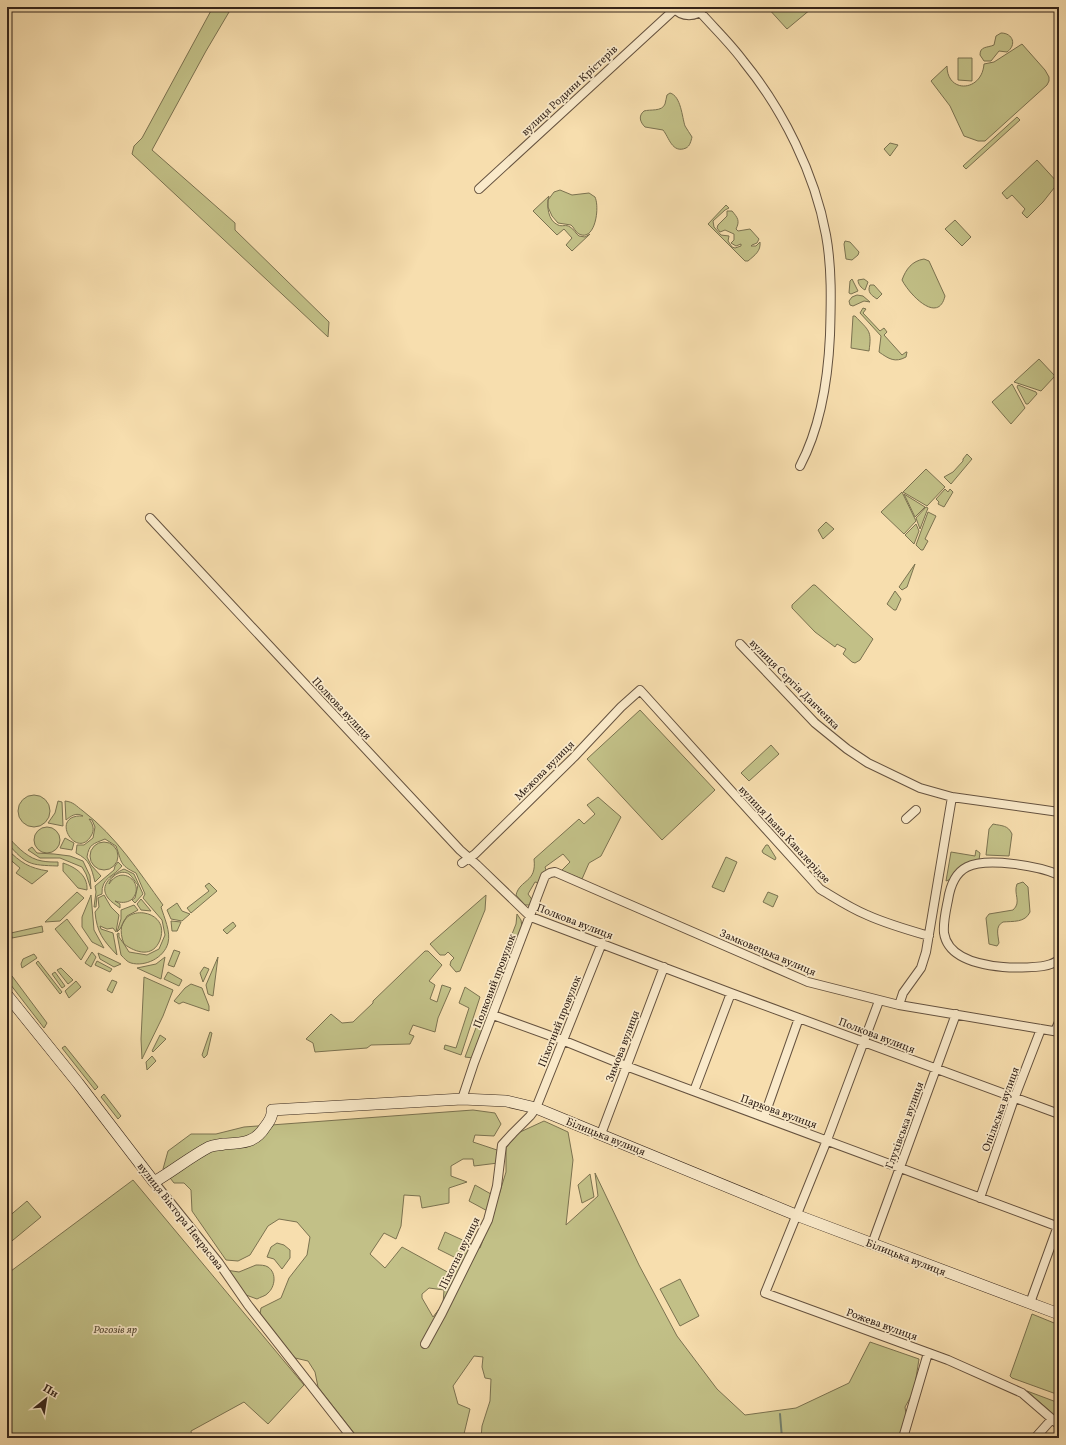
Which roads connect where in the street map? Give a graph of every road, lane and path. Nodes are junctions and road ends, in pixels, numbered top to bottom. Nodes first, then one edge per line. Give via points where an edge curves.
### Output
1 (674, 8) edge
2 (702, 10) edge
3 (479, 188) dead end
4 (800, 466) dead end
5 (150, 518) dead end
6 (740, 644) dead end
7 (640, 690) joint
8 (952, 797) junction
9 (916, 810) dead end
10 (1059, 812) edge
11 (906, 819) dead end
12 (469, 858) junction
13 (462, 863) dead end
14 (550, 873) joint
15 (1059, 875) edge
16 (938, 886) junction
17 (950, 888) junction
18 (530, 917) junction
19 (929, 936) junction
20 (602, 943) junction
21 (1059, 960) edge
22 (664, 967) junction
23 (731, 993) junction
24 (7, 995) edge
25 (879, 1001) junction
26 (900, 1005) junction
27 (956, 1014) junction
28 (493, 1015) junction
29 (799, 1018) junction
30 (1059, 1022) edge
31 (1042, 1029) junction
32 (1057, 1032) edge
33 (562, 1040) junction
34 (864, 1042) junction
35 (626, 1066) junction
36 (936, 1070) junction
37 (694, 1091) junction
38 (462, 1099) junction
39 (1014, 1099) junction
40 (536, 1108) junction
41 (1059, 1114) edge
42 (764, 1117) junction
43 (601, 1134) junction
44 (827, 1140) junction
45 (900, 1167) junction
46 (154, 1182) junction
47 (980, 1198) junction
48 (796, 1215) junction
49 (1059, 1225) edge
50 (872, 1244) junction
51 (1030, 1303) junction
52 (1059, 1314) edge
53 (424, 1344) dead end
54 (928, 1353) junction
55 (1052, 1419) junction
56 (1059, 1425) edge
57 (352, 1438) edge
58 (903, 1438) edge
59 (1035, 1438) edge

1 - 2 street via 687,16
1 - 3 street, вулиця Родини Крістерів
2 - 4 street via 744,61 776,106 810,178 825,228 831,318 828,365 819,419
5 - 12 street, Полкова вулиця
6 - 8 street, вулиця Сергія Данченка via 815,723 847,749 868,763 920,788
7 - 12 street, Межова вулиця
7 - 19 street, вулиця Івана Кавалерідзе via 820,889 868,916
8 - 10 street, вулиця Сергія Данченка
8 - 16 street
9 - 11 street
12 - 13 street, Межова вулиця
12 - 18 street, Полкова вулиця
14 - 18 street, Полковий провулок via 546,876
14 - 25 street, Замковецька вулиця via 562,874 808,982
15 - 17 street via 1002,862 986,862 966,868
16 - 17 street
16 - 19 street
17 - 21 street via 944,932 949,944 960,955 969,960 1009,968 1051,965
18 - 20 street, Полкова вулиця
18 - 28 street, Полковий провулок
19 - 26 street via 920,968 902,993
20 - 22 street, Полкова вулиця
20 - 33 street, Піхотний провулок
22 - 23 street, Полкова вулиця
22 - 35 street, Зимова вулиця
23 - 29 street, Полкова вулиця
23 - 37 street
24 - 46 main road, вулиця Віктора Некрасова
25 - 26 street, Замковецька вулиця
25 - 34 street
26 - 27 street, Замковецька вулиця
27 - 31 street, Замковецька вулиця
27 - 36 street, Глухівська вулиця
28 - 33 street, Паркова вулиця
28 - 38 street, Полковий провулок
29 - 34 street, Полкова вулиця
29 - 42 street
30 - 32 street
31 - 32 street, Замковецька вулиця
31 - 39 street, Опільська вулиця
33 - 35 street, Паркова вулиця
33 - 40 street, Піхотний провулок
34 - 36 street, Полкова вулиця
34 - 44 street
35 - 37 street, Паркова вулиця
35 - 43 street, Зимова вулиця
36 - 39 street, Полкова вулиця
36 - 45 street, Глухівська вулиця
37 - 42 street, Паркова вулиця
38 - 40 main road, Білицька вулиця via 506,1101
38 - 46 main road, Білицька вулиця via 272,1110 268,1123 260,1135 237,1143 213,1145 198,1152
39 - 41 street, Полкова вулиця
39 - 47 street, Опільська вулиця
40 - 43 main road, Білицька вулиця
40 - 53 street, Піхотна вулиця via 502,1145 497,1186 488,1220
42 - 44 street, Паркова вулиця
43 - 48 main road, Білицька вулиця
44 - 45 street, Паркова вулиця
44 - 48 street
45 - 47 street, Паркова вулиця
45 - 50 street, Глухівська вулиця
46 - 57 street, вулиця Віктора Некрасова
47 - 49 street, Паркова вулиця
48 - 50 main road, Білицька вулиця
48 - 54 street, Рожева вулиця via 765,1292
49 - 51 street
50 - 51 main road, Білицька вулиця
51 - 52 main road, Білицька вулиця
54 - 55 street, Рожева вулиця via 1022,1393
54 - 58 street
55 - 56 street, Рожева вулиця
55 - 59 street

